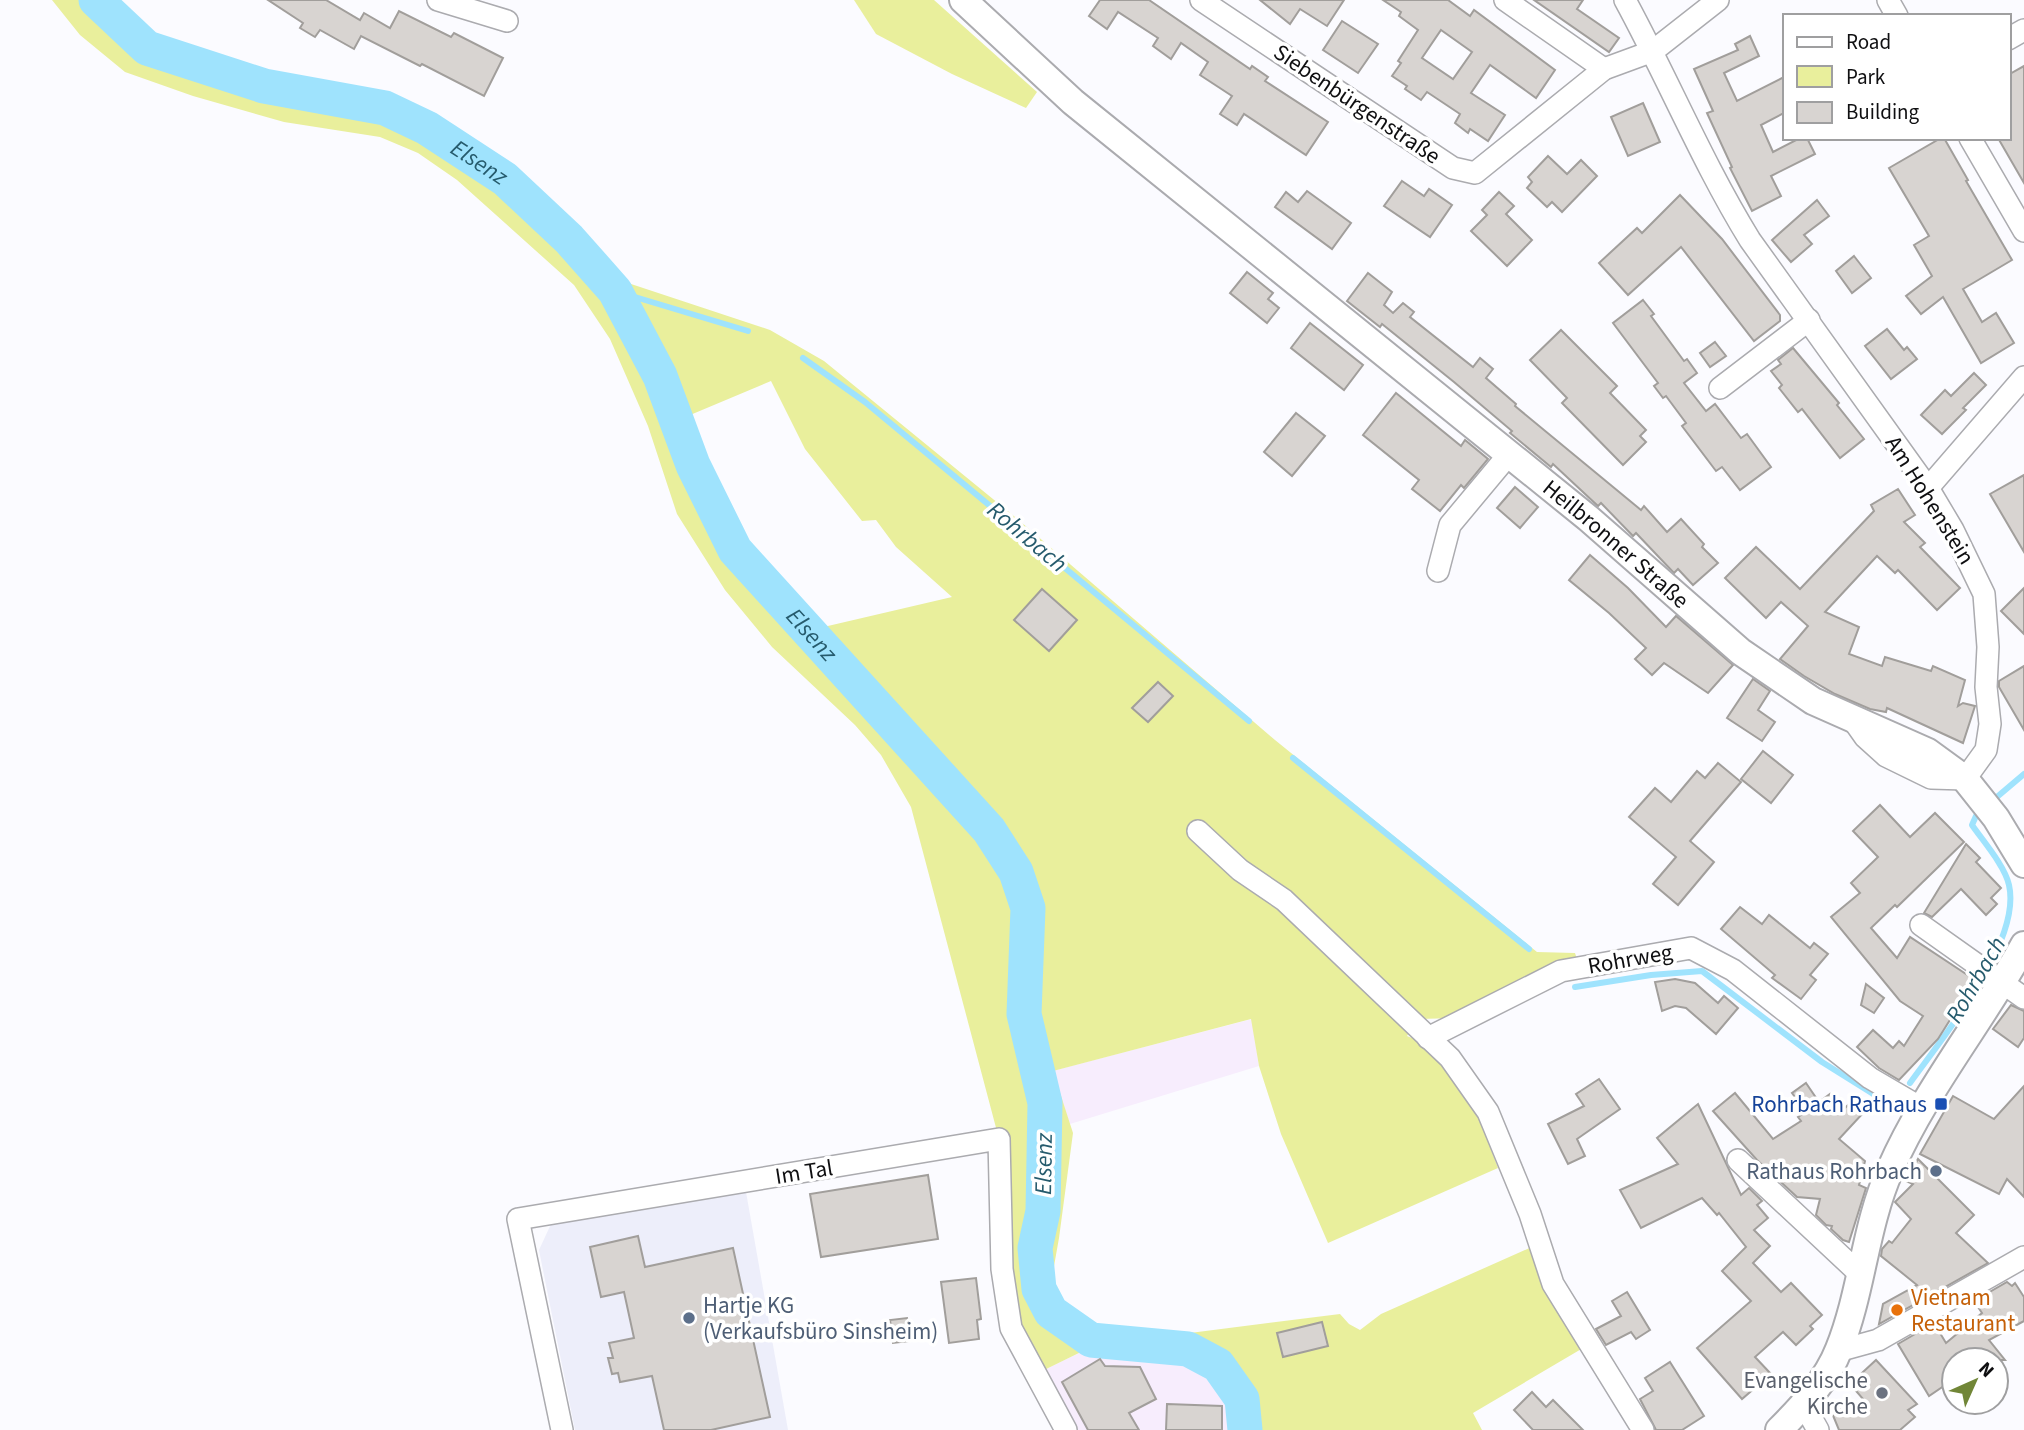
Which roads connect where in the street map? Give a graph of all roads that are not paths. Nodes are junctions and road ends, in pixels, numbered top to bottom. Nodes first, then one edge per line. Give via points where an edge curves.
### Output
1 (438, 0) edge
2 (963, 0) edge
3 (1201, 0) edge
4 (1505, 0) edge
5 (1625, 0) edge
6 (1718, 0) edge
7 (507, 21) dead end
8 (1653, 51) junction
9 (1604, 69) junction
10 (1971, 140) edge
11 (2024, 231) edge
12 (1809, 320) junction
13 (2024, 377) edge
14 (1720, 388) dead end
15 (1510, 453) junction
16 (1928, 488) junction
17 (1438, 571) dead end
18 (1981, 798) junction
19 (1198, 831) dead end
20 (2024, 864) edge
21 (1921, 925) dead end
22 (2024, 945) edge
23 (1991, 974) junction
24 (2024, 998) edge
25 (1428, 1038) junction
26 (1923, 1109) junction
27 (1738, 1160) dead end
28 (2024, 1257) edge
29 (1861, 1276) junction
30 (1839, 1352) junction
31 (1804, 1405) junction
32 (562, 1430) edge
33 (1066, 1430) edge
34 (1643, 1430) edge
35 (1779, 1430) edge
36 (1818, 1430) edge

1 - 7 street
2 - 15 main road, Heilbronner Straße via 1073,102
3 - 9 street, Siebenbürgenstraße via 1453,168 1475,173
4 - 9 street
5 - 8 street, Am Hohenstein
6 - 8 street, Siebenbürgenstraße
8 - 9 street, Siebenbürgenstraße
8 - 12 street, Am Hohenstein via 1729,206
10 - 11 street
12 - 14 street
12 - 16 street, Am Hohenstein
13 - 16 street
15 - 17 street via 1450,526
15 - 18 main road, Heilbronner Straße via 1741,652 1813,701 1928,752
16 - 18 street, Am Hohenstein via 1984,594 1990,724
18 - 20 main road, Heilbronner Straße
19 - 25 street via 1240,870 1284,900
21 - 23 street
22 - 23 main road
23 - 24 street
23 - 26 main road
25 - 26 street, Rohrweg via 1561,971 1691,948 1733,970 1870,1078
25 - 34 street via 1450,1058 1488,1112 1553,1284
26 - 29 main road via 1889,1172
27 - 29 street
28 - 30 street via 1878,1340
29 - 30 main road
30 - 31 main road
31 - 35 main road
31 - 36 street
32 - 33 street, Im Tal via 518,1219 999,1139 1002,1269 1011,1328

